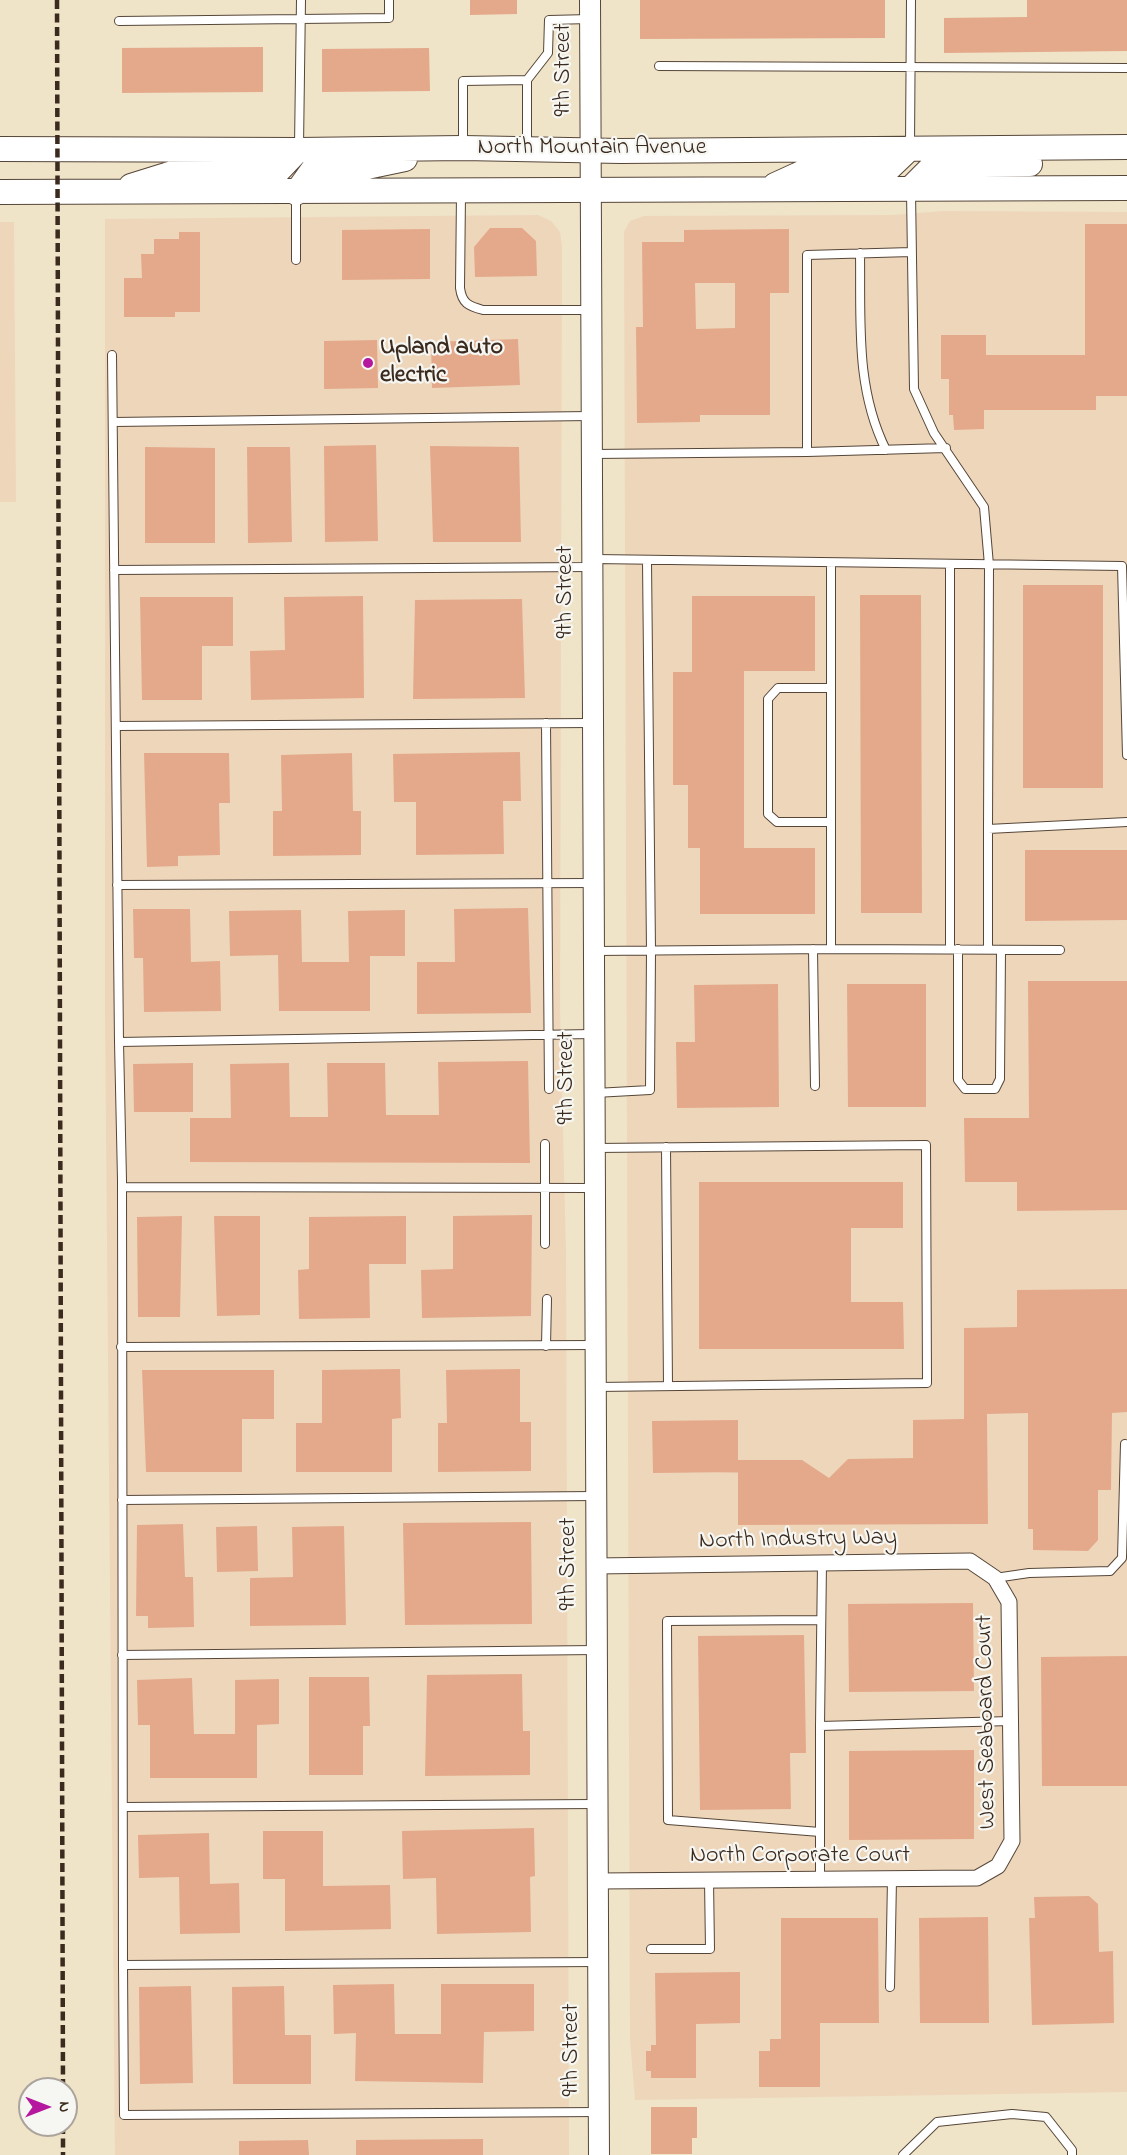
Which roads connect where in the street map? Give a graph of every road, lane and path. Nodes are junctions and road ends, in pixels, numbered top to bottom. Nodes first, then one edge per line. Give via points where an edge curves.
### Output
1 (300, 0) edge
2 (389, 0) edge
3 (911, 0) edge
4 (590, 10) edge
5 (300, 20) junction
6 (119, 21) dead end
7 (659, 66) dead end
8 (910, 68) junction
9 (1127, 68) edge
10 (526, 80) junction
11 (1122, 147) edge
12 (436, 148) junction
13 (463, 148) junction
14 (526, 148) junction
15 (910, 148) junction
16 (0, 149) edge
17 (298, 150) junction
18 (591, 150) junction
19 (911, 188) junction
20 (1127, 188) edge
21 (764, 189) junction
22 (0, 192) edge
23 (115, 192) junction
24 (461, 192) junction
25 (591, 192) junction
26 (296, 193) junction
27 (911, 252) junction
28 (860, 253) junction
29 (296, 260) dead end
30 (591, 310) junction
31 (112, 355) dead end
32 (592, 416) junction
33 (113, 422) junction
34 (946, 448) junction
35 (886, 450) junction
36 (807, 452) junction
37 (592, 454) junction
38 (647, 561) junction
39 (592, 563) junction
40 (831, 563) junction
41 (950, 564) junction
42 (989, 565) junction
43 (114, 570) junction
44 (831, 688) junction
45 (546, 723) junction
46 (593, 723) junction
47 (116, 726) junction
48 (1127, 755) edge
49 (831, 822) junction
50 (1127, 822) edge
51 (988, 829) junction
52 (547, 883) junction
53 (593, 883) junction
54 (117, 885) junction
55 (831, 949) junction
56 (813, 950) junction
57 (954, 950) junction
58 (987, 950) junction
59 (1001, 950) junction
60 (1060, 950) dead end
61 (593, 951) junction
62 (651, 951) junction
63 (594, 1034) junction
64 (548, 1035) junction
65 (119, 1042) junction
66 (815, 1086) dead end
67 (549, 1089) dead end
68 (594, 1093) junction
69 (546, 1144) dead end
70 (666, 1147) junction
71 (594, 1148) junction
72 (122, 1187) junction
73 (546, 1188) junction
74 (594, 1188) junction
75 (545, 1244) dead end
76 (547, 1299) dead end
77 (546, 1346) junction
78 (595, 1346) junction
79 (122, 1347) junction
80 (668, 1386) junction
81 (595, 1387) junction
82 (1125, 1444) dead end
83 (595, 1496) junction
84 (122, 1500) junction
85 (822, 1563) junction
86 (595, 1566) junction
87 (995, 1578) junction
88 (821, 1620) junction
89 (596, 1650) junction
90 (122, 1655) junction
91 (1011, 1721) junction
92 (820, 1726) junction
93 (597, 1804) junction
94 (123, 1807) junction
95 (820, 1832) junction
96 (998, 1866) joint
97 (820, 1879) junction
98 (892, 1879) junction
99 (709, 1880) junction
100 (599, 1881) junction
101 (651, 1949) dead end
102 (598, 1962) junction
103 (123, 1965) junction
104 (891, 1987) dead end
105 (599, 2112) junction
106 (599, 2155) edge
107 (903, 2155) edge
108 (1071, 2155) edge

1 - 5 lane
2 - 5 lane via 389,18
3 - 8 lane
4 - 10 lane via 549,20 548,53
4 - 18 street, 9th Street
5 - 6 lane
5 - 17 lane
7 - 8 lane
8 - 9 lane
8 - 15 lane
10 - 13 lane via 463,81
10 - 14 lane
11 - 15 main road, North Mountain Avenue
11 - 19 main road via 1066,164 934,165
12 - 13 main road, North Mountain Avenue
12 - 17 main road, North Mountain Avenue
12 - 26 main road via 362,168 314,168
13 - 14 main road, North Mountain Avenue
14 - 18 main road, North Mountain Avenue
15 - 18 main road, North Mountain Avenue
15 - 21 main road via 887,170 808,170
16 - 17 main road, North Mountain Avenue
17 - 23 main road via 278,171 176,172
18 - 25 street, 9th Street
19 - 20 main road, North Mountain Avenue
19 - 21 main road, North Mountain Avenue
19 - 27 lane
21 - 25 main road, North Mountain Avenue
22 - 23 main road, North Mountain Avenue
23 - 26 main road, North Mountain Avenue
24 - 25 main road, North Mountain Avenue
24 - 26 main road, North Mountain Avenue
24 - 30 lane via 460,288 462,299 469,306 483,310
25 - 30 street, 9th Street
26 - 29 lane
27 - 28 lane
27 - 34 lane via 914,389 934,433
28 - 35 lane via 862,376 875,428
28 - 36 lane via 807,255
30 - 32 street, 9th Street
31 - 33 lane
32 - 33 lane
32 - 37 street, 9th Street
33 - 43 lane
34 - 35 lane
34 - 42 lane via 984,507
35 - 36 lane
36 - 37 lane
37 - 39 street, 9th Street
38 - 39 lane
38 - 40 lane
38 - 62 lane
39 - 43 lane
39 - 46 street, 9th Street
40 - 41 lane
40 - 44 lane
41 - 42 lane
41 - 57 lane
42 - 48 lane via 1122,566
42 - 51 lane
43 - 47 lane
44 - 49 lane
44 - 49 lane via 778,688 768,699 768,814 777,822
45 - 46 lane
45 - 47 lane
45 - 52 lane
46 - 53 street, 9th Street
47 - 54 lane
49 - 55 lane
50 - 51 lane
51 - 58 lane
52 - 53 lane
52 - 54 lane
52 - 64 lane
53 - 61 street, 9th Street
54 - 65 lane
55 - 56 lane
55 - 57 lane
56 - 62 lane
56 - 66 lane
57 - 58 lane
57 - 59 lane via 958,1080 965,1089 995,1089 1000,1079
58 - 59 lane
59 - 60 lane
61 - 62 lane
61 - 63 street, 9th Street
62 - 68 lane via 650,1090
63 - 64 lane
63 - 68 street, 9th Street
64 - 65 lane
64 - 67 lane
65 - 72 lane
68 - 71 street, 9th Street
69 - 73 lane
70 - 71 lane
70 - 80 lane
70 - 80 lane via 926,1145 927,1383
71 - 74 street, 9th Street
72 - 73 lane
72 - 79 lane
73 - 74 lane
73 - 75 lane
74 - 78 street, 9th Street
76 - 77 lane
77 - 78 lane
77 - 79 lane
78 - 81 street, 9th Street
79 - 84 lane
80 - 81 lane
81 - 83 street, 9th Street
82 - 87 lane via 1122,1558 1110,1571
83 - 84 lane
83 - 86 street, 9th Street
84 - 90 lane
85 - 86 street, North Industry Way
85 - 87 street, North Industry Way via 969,1561
85 - 88 lane
86 - 89 street, 9th Street
87 - 91 street, West Seaboard Court via 1009,1602
88 - 92 lane
88 - 95 lane via 667,1621 668,1820
89 - 90 lane
89 - 93 street, 9th Street
90 - 94 lane
91 - 92 lane
91 - 96 street, West Seaboard Court via 1012,1841
92 - 95 lane
93 - 94 lane
93 - 100 street, 9th Street
94 - 103 lane
95 - 97 lane
96 - 98 street, North Corporate Court via 977,1878
97 - 98 street, North Corporate Court
97 - 99 street, North Corporate Court
98 - 104 lane
99 - 100 street, North Corporate Court
99 - 101 lane via 710,1949
100 - 102 street, 9th Street
102 - 103 lane
102 - 105 street, 9th Street
103 - 105 lane via 124,2115
105 - 106 street, 9th Street
107 - 108 lane via 937,2122 1012,2114 1046,2117 1072,2150

